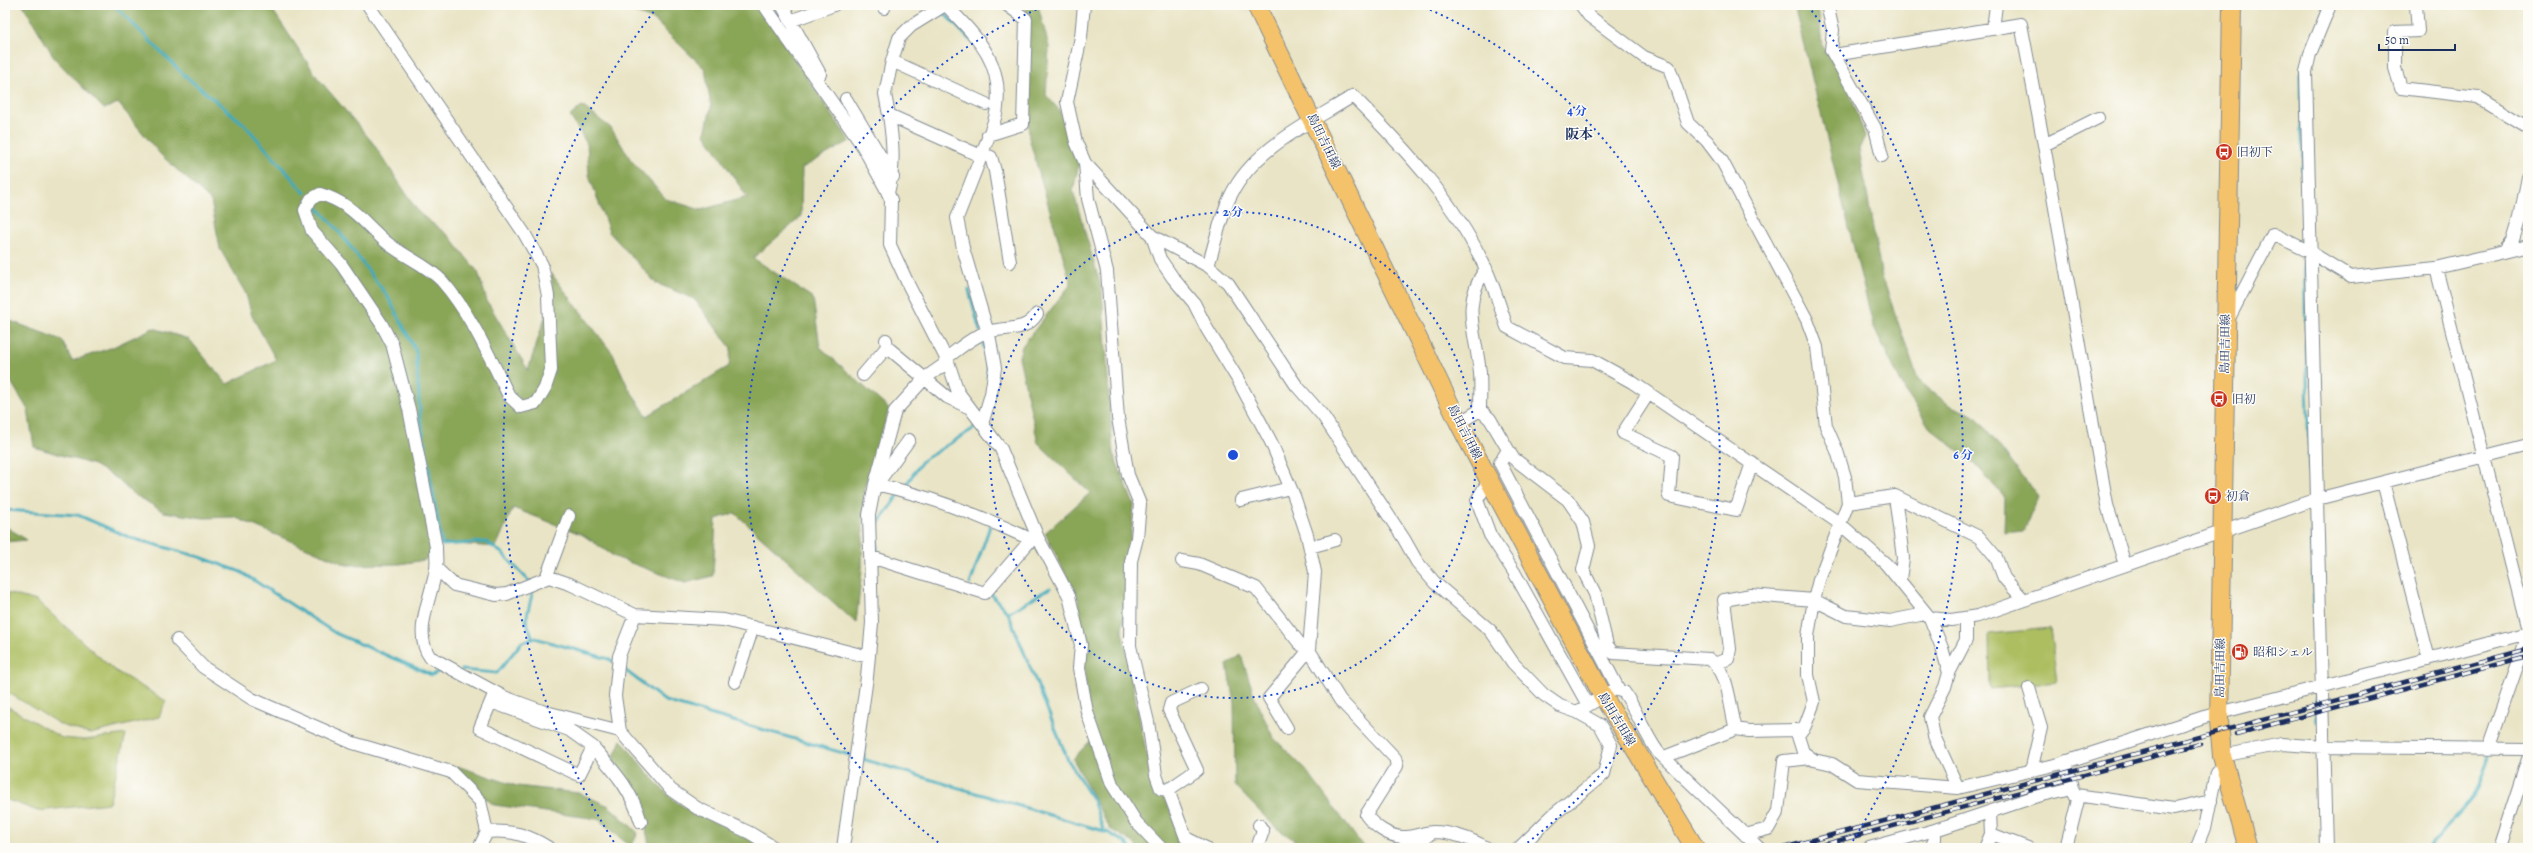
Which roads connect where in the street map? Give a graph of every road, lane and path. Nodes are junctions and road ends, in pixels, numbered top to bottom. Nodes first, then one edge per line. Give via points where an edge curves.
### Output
1 (368, 5) edge
2 (764, 5) edge
3 (782, 5) edge
4 (834, 5) edge
5 (945, 5) edge
6 (1007, 5) edge
7 (1084, 5) edge
8 (1256, 5) edge
9 (1581, 5) edge
10 (1826, 5) edge
11 (1996, 5) edge
12 (2232, 5) edge
13 (2330, 5) edge
14 (2416, 5) edge
15 (790, 21) junction
16 (1993, 30) junction
17 (1834, 55) junction
18 (892, 61) junction
19 (827, 96) junction
20 (846, 99) dead end
21 (986, 104) dead end
22 (889, 115) junction
23 (2098, 118) dead end
24 (1314, 121) junction
25 (2528, 128) edge
26 (988, 135) junction
27 (2044, 145) junction
28 (978, 154) junction
29 (1882, 156) dead end
30 (1085, 163) junction
31 (893, 177) junction
32 (2528, 177) edge
33 (888, 194) junction
34 (1152, 236) junction
35 (2528, 246) edge
36 (2310, 252) junction
37 (2504, 252) junction
38 (1010, 262) dead end
39 (1208, 266) junction
40 (1486, 268) junction
41 (2436, 268) junction
42 (1037, 314) dead end
43 (2226, 324) junction
44 (987, 332) junction
45 (947, 360) junction
46 (863, 375) dead end
47 (925, 378) junction
48 (1648, 394) junction
49 (1480, 410) junction
50 (976, 417) junction
51 (1459, 423) junction
52 (909, 440) dead end
53 (2528, 445) edge
54 (1508, 450) junction
55 (2484, 456) junction
56 (1752, 463) junction
57 (1489, 480) junction
58 (2383, 482) junction
59 (876, 484) junction
60 (1290, 488) junction
61 (1895, 496) junction
62 (2317, 499) junction
63 (1241, 500) dead end
64 (1848, 503) junction
65 (569, 516) dead end
66 (1839, 523) junction
67 (2221, 530) junction
68 (1035, 539) junction
69 (1335, 540) dead end
70 (1310, 547) junction
71 (871, 558) junction
72 (1182, 561) dead end
73 (2125, 565) junction
74 (436, 568) junction
75 (1900, 579) junction
76 (541, 580) junction
77 (1814, 600) junction
78 (2024, 600) junction
79 (635, 614) junction
80 (1928, 616) junction
81 (1966, 618) junction
82 (753, 627) junction
83 (2528, 633) edge
84 (176, 640) dead end
85 (1309, 650) junction
86 (868, 657) junction
87 (2428, 659) junction
88 (1717, 663) junction
89 (1949, 673) junction
90 (735, 682) dead end
91 (2322, 687) junction
92 (2029, 688) dead end
93 (1201, 689) dead end
94 (493, 697) junction
95 (1603, 697) junction
96 (1577, 712) junction
97 (2219, 715) junction
98 (1287, 728) dead end
99 (1736, 729) junction
100 (620, 731) junction
101 (1798, 736) junction
102 (593, 747) junction
103 (2324, 747) junction
104 (2488, 749) junction
105 (2528, 749) edge
106 (1664, 757) junction
107 (1811, 758) junction
108 (2528, 759) edge
109 (2224, 760) junction
110 (2066, 761) junction
111 (2031, 771) junction
112 (1958, 788) junction
113 (1168, 790) junction
114 (2074, 792) junction
115 (2211, 801) junction
116 (1990, 812) junction
117 (641, 822) dead end
118 (1259, 825) dead end
119 (1934, 830) junction
120 (487, 832) junction
121 (1433, 832) junction
122 (1991, 834) junction
123 (1747, 837) junction
124 (1694, 846) edge
125 (480, 848) edge
126 (549, 848) edge
127 (774, 848) edge
128 (843, 848) edge
129 (1161, 848) edge
130 (1206, 848) edge
131 (1257, 848) edge
132 (1411, 848) edge
133 (1487, 848) edge
134 (1519, 848) edge
135 (1758, 848) edge
136 (1868, 848) edge
137 (1931, 848) edge
138 (1985, 848) edge
139 (2028, 848) edge
140 (2066, 848) edge
141 (2197, 848) edge
142 (2248, 848) edge
143 (2326, 848) edge
144 (2499, 848) edge

1 - 74 street via 524,233 542,265 548,296 551,370 536,403 521,407 509,396 459,305 441,280 386,242 338,200 320,194 311,199 305,210 312,231 341,264 381,323 392,344 425,483 436,547
2 - 19 street
3 - 15 street
4 - 15 street
5 - 18 street via 911,26 899,38
5 - 26 street via 983,44 996,70 997,107
6 - 26 street via 1026,19 1023,124
7 - 30 street via 1081,37 1067,102 1076,142
8 - 24 main road, 島田吉田線
9 - 64 street via 1589,16 1644,57 1669,67 1688,123 1707,141 1722,161 1777,262 1807,320 1817,347 1826,426 1845,477
10 - 17 street via 1833,30 1831,50
11 - 16 street
12 - 43 main road, 島田吉田線
13 - 36 street via 2310,54 2306,72
14 - 25 street via 2418,31 2395,32 2396,68 2401,88 2478,97
15 - 19 street via 829,90
16 - 17 street
16 - 27 street via 2021,24
17 - 29 street via 1875,128
18 - 21 street
18 - 22 street via 885,94
19 - 33 street via 862,144
20 - 31 street
22 - 28 street
22 - 31 street via 893,142
23 - 27 street
24 - 39 street via 1266,152 1247,172 1230,197
24 - 40 street via 1353,96 1413,159 1452,208
24 - 51 main road, 島田吉田線
26 - 28 street
27 - 73 street via 2107,505
28 - 38 street via 991,157
28 - 44 street via 957,218
30 - 34 street
30 - 113 street via 1088,199 1107,271 1118,418 1128,475 1140,504 1137,538 1131,561 1130,646 1148,722 1156,775 1161,789
31 - 33 street
32 - 37 street via 2513,240
33 - 45 street via 890,245
34 - 39 street
34 - 60 street via 1160,259 1194,303 1237,378 1271,442
35 - 37 street
36 - 41 street via 2351,277
36 - 43 street via 2273,234
36 - 62 street
37 - 41 street
39 - 96 street via 1228,283 1296,385 1323,416 1417,562 1435,583 1491,630 1513,662 1544,695 1560,706
40 - 48 street via 1507,327 1565,358 1592,360
40 - 49 street via 1476,284 1471,320 1480,373
41 - 55 street
42 - 44 street via 1032,321 1016,329
43 - 67 main road, 島田吉田線
44 - 45 street
44 - 50 street via 995,368 991,394
45 - 47 street
45 - 50 street via 958,392
46 - 47 street via 887,343
47 - 50 street
47 - 59 street via 895,411
48 - 56 street
48 - 56 street via 1623,433 1672,456 1669,496 1736,510
49 - 51 street
49 - 54 street via 1490,419
50 - 68 street via 1001,449
51 - 57 main road, 島田吉田線
52 - 59 street
53 - 55 street
54 - 88 street via 1513,458 1568,500 1583,522 1589,546 1583,570 1595,594 1607,645 1613,653 1709,659
54 - 95 street via 1500,463
55 - 58 street
55 - 83 street
56 - 66 street
57 - 95 main road, 島田吉田線
57 - 95 street via 1477,500 1490,535
58 - 62 street
58 - 87 street
59 - 68 street via 909,492
59 - 71 street via 869,515
60 - 63 street
60 - 70 street
61 - 64 street
61 - 75 street via 1903,558
61 - 78 street via 1979,537 1996,557 2004,578
62 - 67 street
62 - 91 street
64 - 66 street
65 - 76 street
66 - 75 street
66 - 77 street
67 - 73 street
67 - 97 main road, 島田吉田線
68 - 71 street via 988,590
68 - 129 street via 1069,596 1081,645 1079,668 1088,712 1112,784 1136,822
69 - 70 street
70 - 85 street via 1315,572
71 - 86 street via 872,623
72 - 85 street via 1199,564 1256,588 1300,644
73 - 78 street
74 - 76 street via 454,585 496,596
74 - 94 street via 422,630 424,649 430,657 464,675
75 - 80 street
76 - 79 street via 570,584
77 - 80 street via 1846,616 1890,621
77 - 88 street via 1751,595 1724,600 1730,649 1728,659
77 - 101 street via 1808,644 1808,676 1814,702 1805,726
78 - 81 street
79 - 82 street via 724,620
79 - 100 street via 619,658 617,672 614,696
80 - 81 street via 1951,620
80 - 89 street
81 - 89 street via 1966,640
82 - 86 street
82 - 90 street
83 - 87 street
83 - 104 street
84 - 120 street via 203,667 252,699 353,743 451,772 480,801
85 - 98 street via 1269,698
85 - 121 street via 1340,700 1396,758 1397,766 1366,815 1378,828 1402,837
86 - 128 street
87 - 91 street
88 - 99 street via 1726,684
89 - 112 street via 1930,717 1934,736
91 - 97 street
91 - 103 street
92 - 111 street via 2041,728
93 - 113 street via 1171,703 1169,710 1197,770
94 - 100 street
94 - 102 street via 569,730
94 - 102 street via 480,728 579,775
95 - 96 street
95 - 106 street via 1624,692 1635,709 1646,735
95 - 124 main road, 島田吉田線
96 - 134 street via 1600,725 1611,745 1604,774 1542,825
97 - 109 main road, 島田吉田線
97 - 110 street
99 - 101 street via 1796,730
99 - 106 street
100 - 127 street via 671,790 697,808 750,833
101 - 107 street via 1803,752
102 - 117 street via 619,776 635,800
103 - 104 street
103 - 109 street via 2282,744
103 - 143 street
104 - 105 street
106 - 123 street
107 - 112 street via 1832,764 1857,780
107 - 123 street via 1784,762 1778,811 1768,829
108 - 144 street
109 - 115 street via 2216,773
109 - 142 main road, 島田吉田線
110 - 111 street
110 - 114 street
111 - 112 street
113 - 130 street via 1186,838
114 - 115 street via 2174,809
114 - 116 street via 2034,797
114 - 140 street via 2078,800
115 - 141 street
116 - 119 street
116 - 122 street
118 - 131 street via 1263,831
119 - 136 street
119 - 137 street via 1935,839
120 - 125 street
120 - 126 street via 506,830 535,839
121 - 132 street
121 - 133 street via 1472,839
122 - 138 street
122 - 139 street
123 - 135 street

